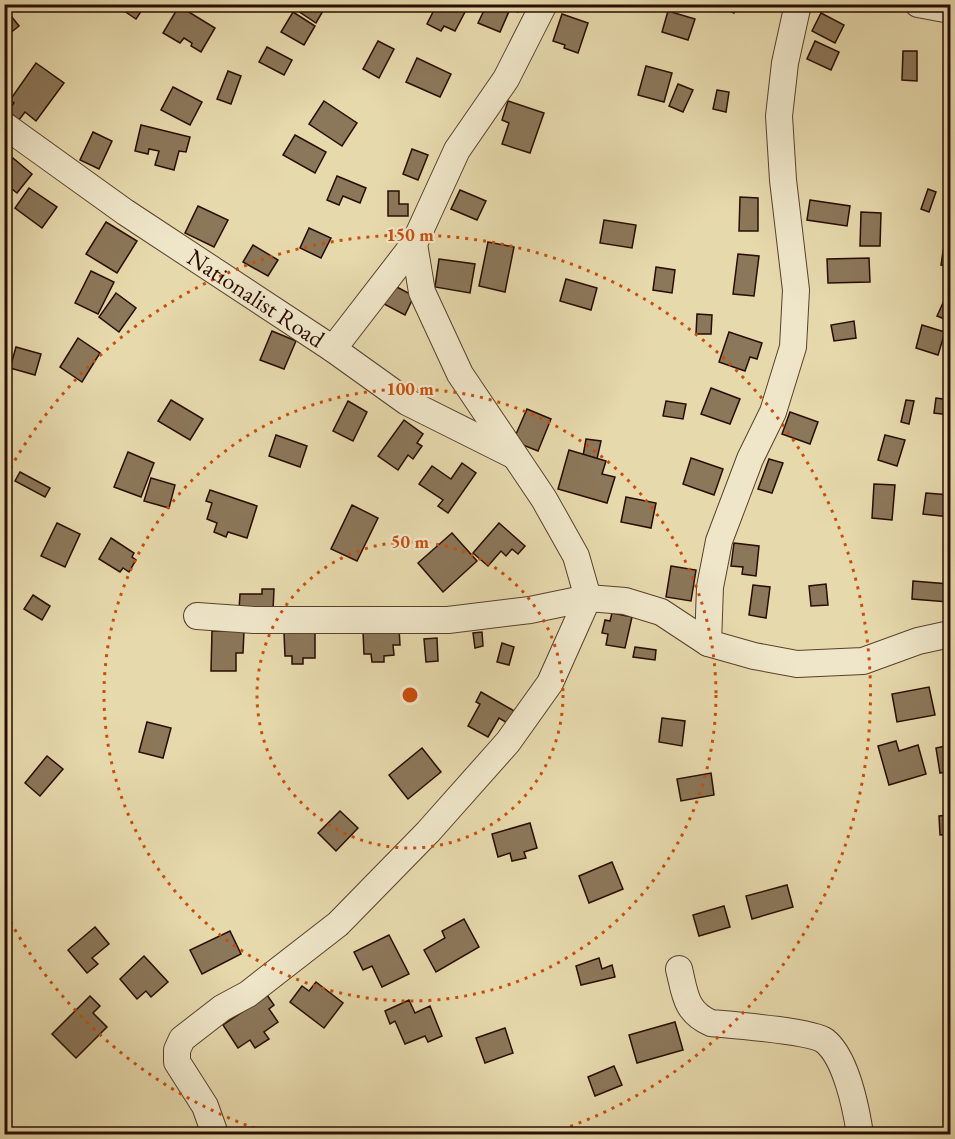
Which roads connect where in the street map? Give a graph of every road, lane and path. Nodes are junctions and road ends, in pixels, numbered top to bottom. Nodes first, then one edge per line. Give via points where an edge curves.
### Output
1 (544, 4) edge
2 (798, 4) edge
3 (918, 4) edge
4 (951, 10) edge
5 (4, 125) edge
6 (414, 244) junction
7 (333, 349) junction
8 (516, 456) junction
9 (588, 598) junction
10 (197, 616) dead end
11 (951, 634) edge
12 (708, 643) junction
13 (679, 969) dead end
14 (215, 1134) edge
15 (860, 1134) edge

1 - 6 street via 506,79 457,150
2 - 12 street via 779,116 796,290 793,347 773,412 718,541 710,587
3 - 4 street
5 - 7 street, Nationalist Road via 125,212
6 - 7 street
6 - 8 street via 422,291 460,374
7 - 8 street, Nationalist Road via 407,402
8 - 9 street via 576,556
9 - 10 street via 448,620 254,620
9 - 12 street via 625,601 661,612
9 - 14 street via 550,683 508,742 428,832 338,924 182,1040 177,1062 205,1106
11 - 12 street via 862,661 797,664
13 - 15 street via 689,1007 700,1018 711,1023 807,1034 823,1040 836,1053 855,1101

